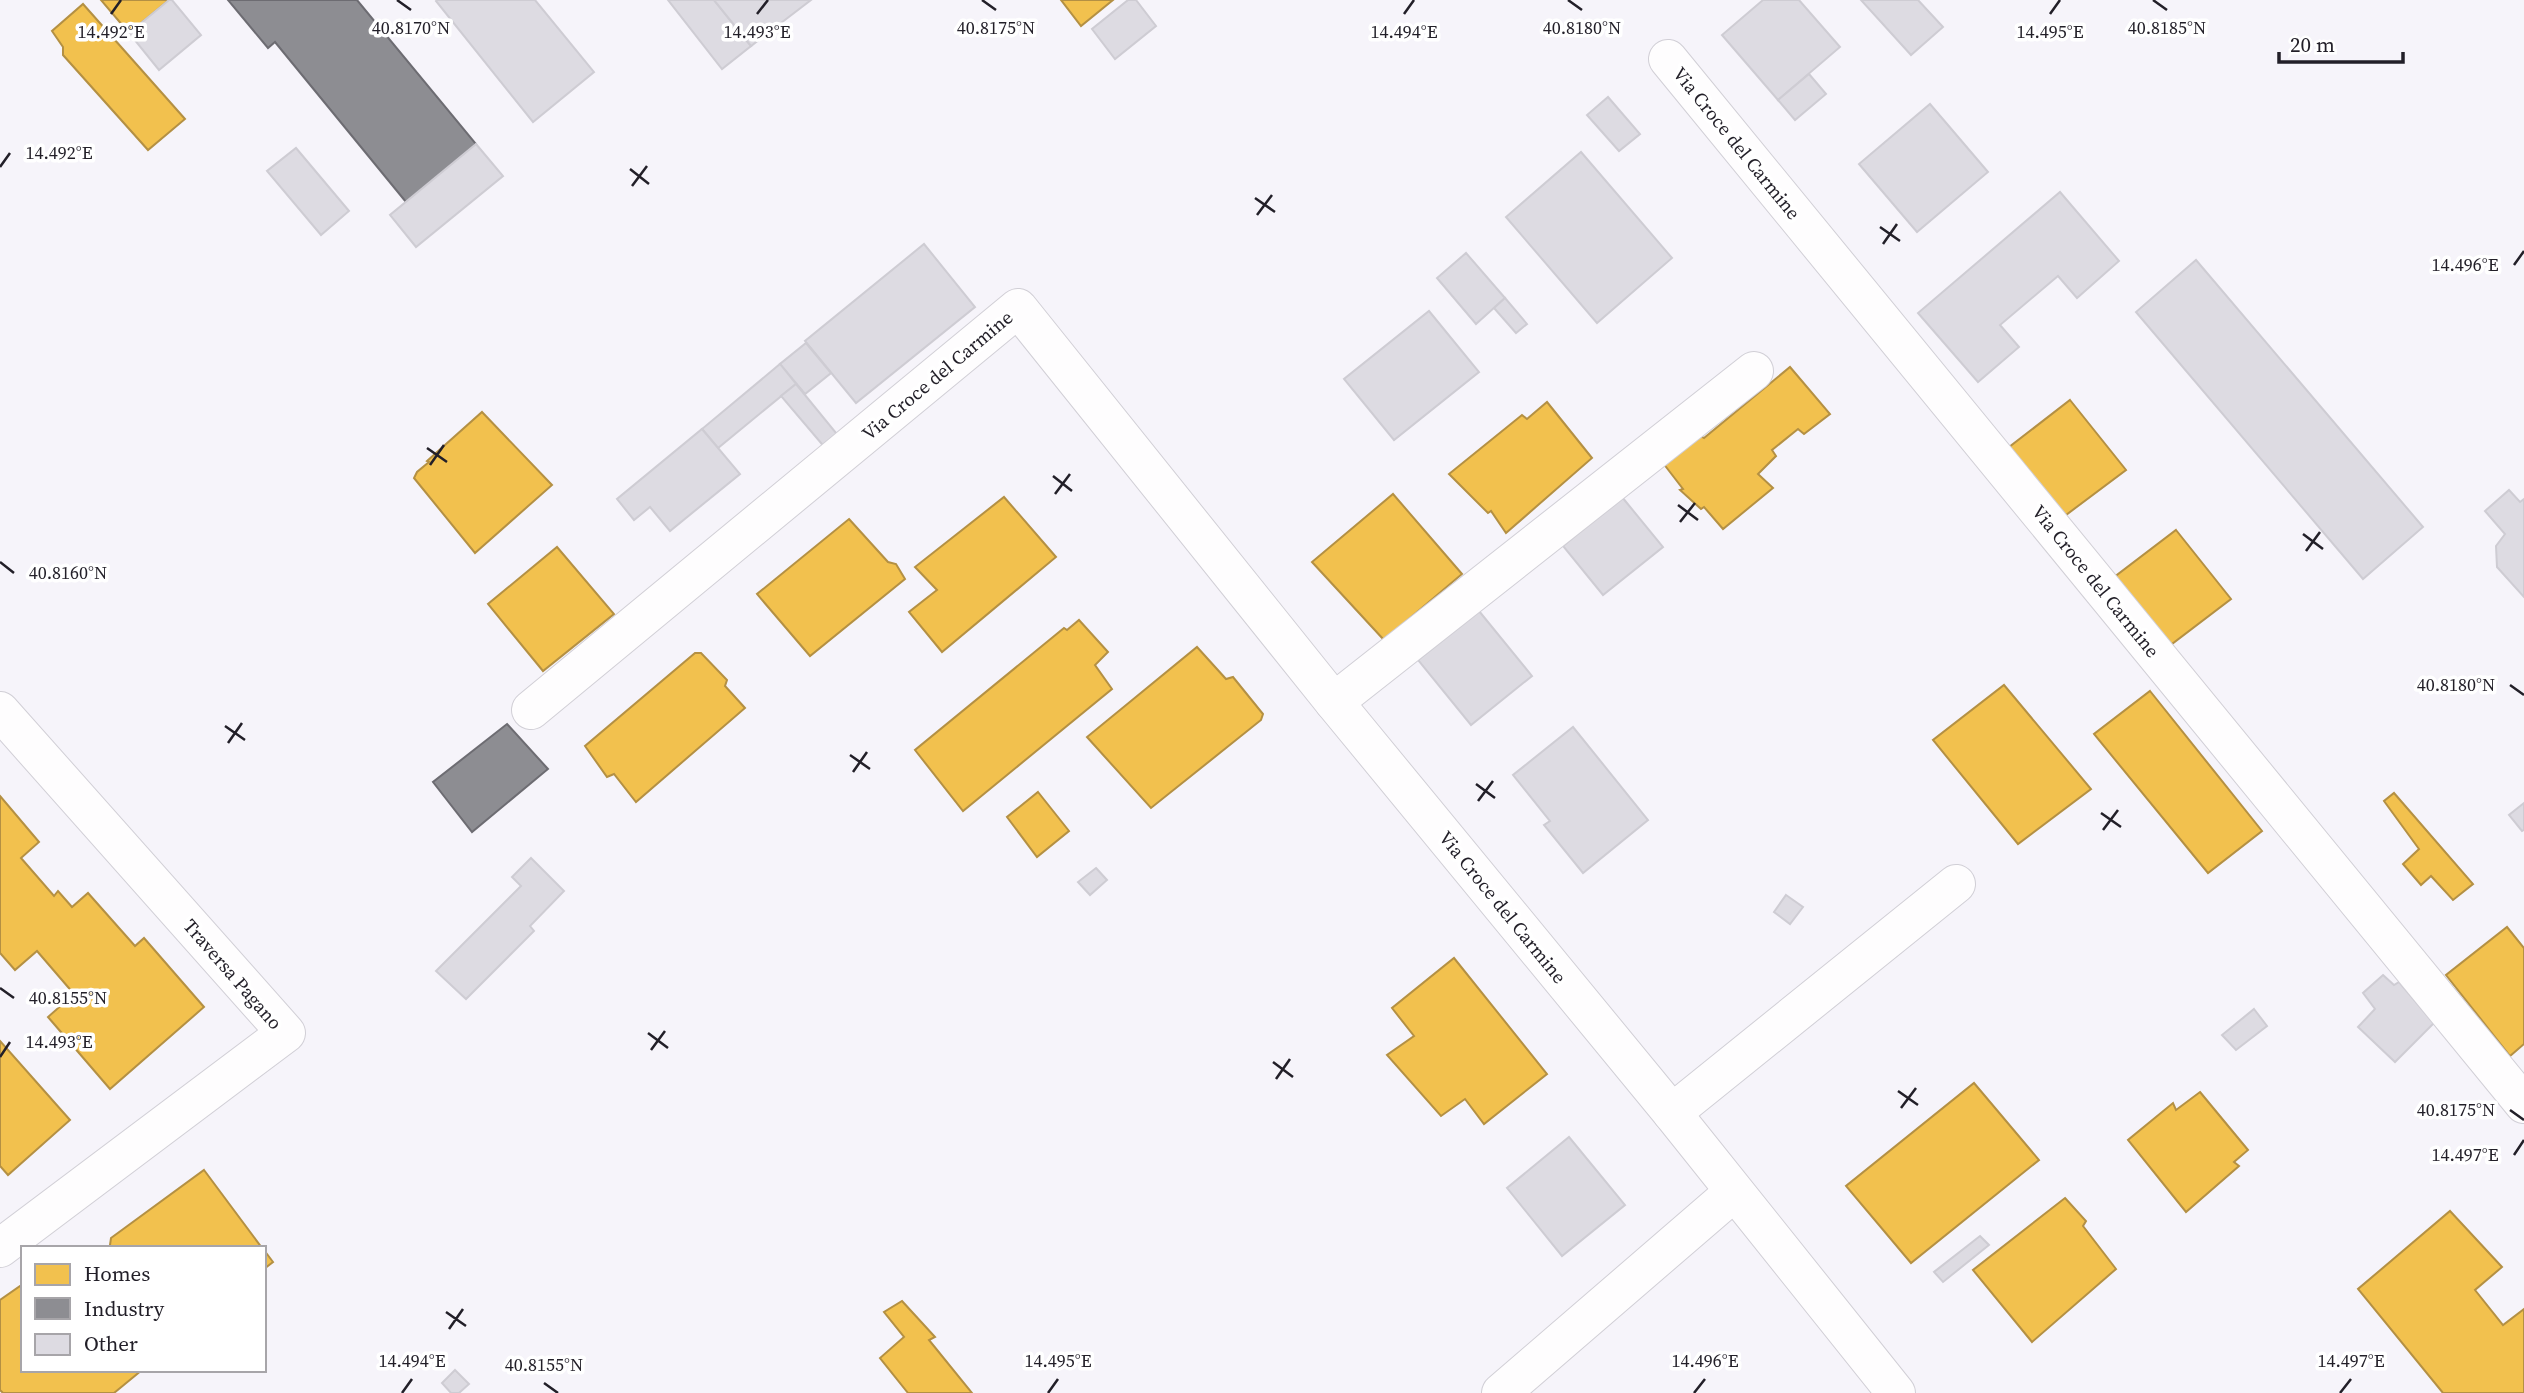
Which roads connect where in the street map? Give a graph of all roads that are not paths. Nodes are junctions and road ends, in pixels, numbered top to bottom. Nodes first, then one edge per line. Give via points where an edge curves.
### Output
1 (1668, 59) dead end
2 (1754, 371) dead end
3 (1334, 702) junction
4 (0, 710) edge
5 (531, 710) dead end
6 (1956, 884) dead end
7 (2524, 1104) edge
8 (1672, 1113) junction
9 (1734, 1192) junction
10 (0, 1248) edge
11 (1500, 1393) edge
12 (1896, 1393) edge

1 - 7 street, Via Croce del Carmine
2 - 3 street
3 - 5 street, Via Croce del Carmine via 1018,308
3 - 8 street, Via Croce del Carmine
4 - 10 street, Traversa Pagano via 286,1033
6 - 8 street
8 - 9 street, Via Croce del Carmine
9 - 11 street
9 - 12 street, Via Croce del Carmine

